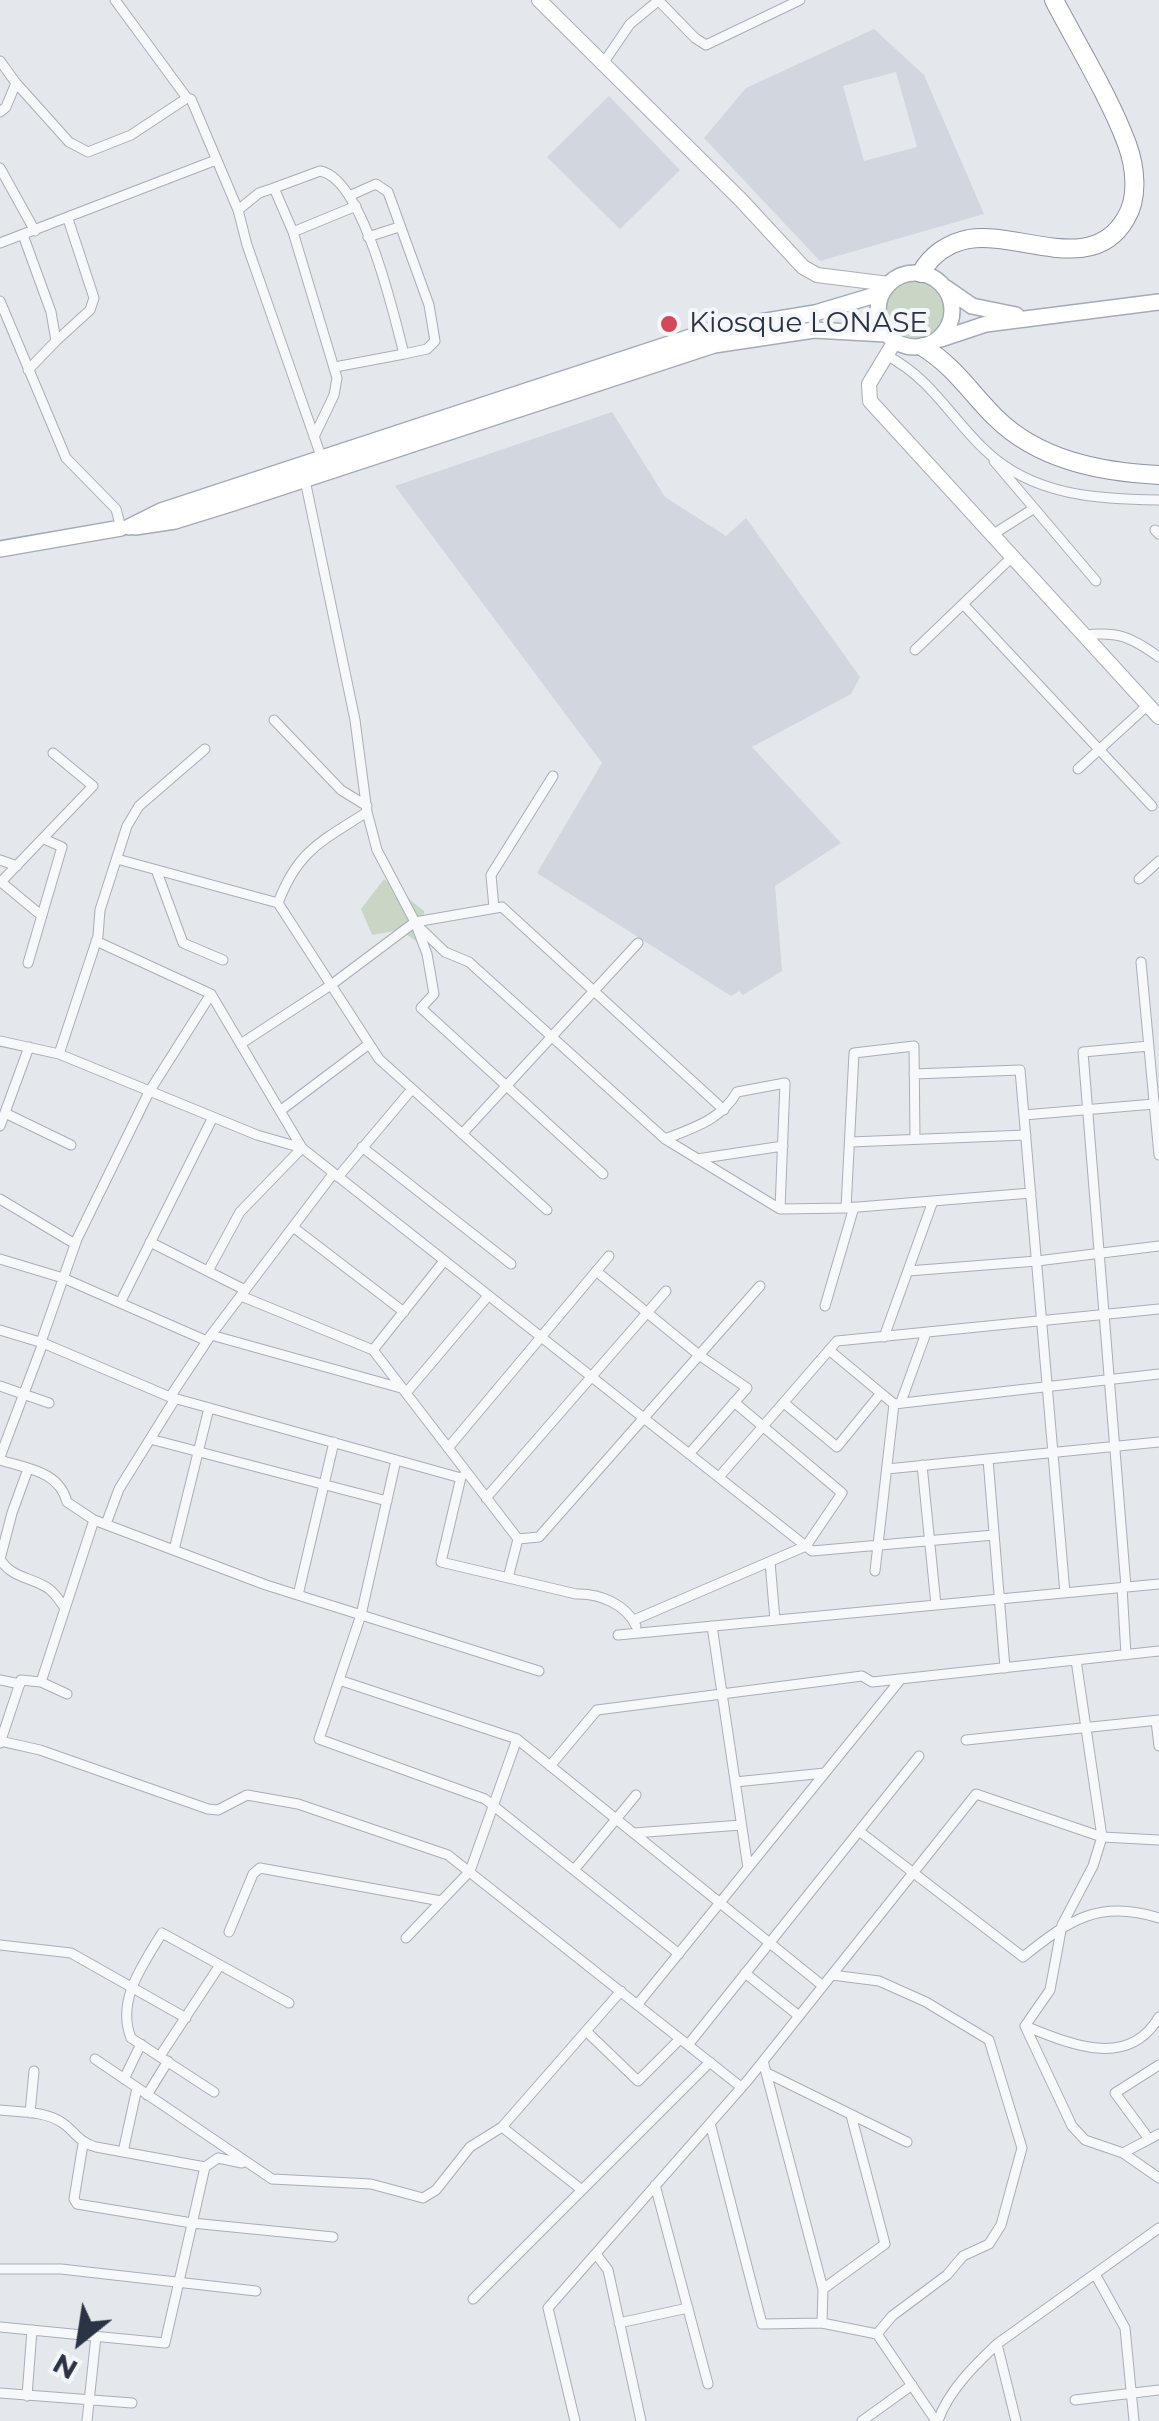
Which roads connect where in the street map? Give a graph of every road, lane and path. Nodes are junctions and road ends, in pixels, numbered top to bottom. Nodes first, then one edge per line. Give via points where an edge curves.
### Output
1 (115, 0) edge
2 (539, 0) edge
3 (658, 0) edge
4 (800, 0) edge
5 (1054, 0) edge
6 (0, 60) edge
7 (604, 62) junction
8 (16, 84) junction
9 (186, 98) junction
10 (0, 112) edge
11 (216, 160) junction
12 (0, 168) edge
13 (274, 188) junction
14 (349, 196) junction
15 (356, 206) junction
16 (238, 210) junction
17 (68, 218) junction
18 (399, 226) junction
19 (35, 231) junction
20 (293, 232) junction
21 (23, 235) junction
22 (368, 238) junction
23 (0, 243) edge
24 (921, 274) junction
25 (946, 288) junction
26 (885, 289) junction
27 (0, 301) edge
28 (1159, 302) edge
29 (1030, 318) junction
30 (56, 341) junction
31 (889, 343) junction
32 (930, 344) junction
33 (404, 354) junction
34 (335, 367) junction
35 (28, 370) junction
36 (314, 437) junction
37 (986, 452) junction
38 (322, 460) junction
39 (1159, 474) edge
40 (305, 480) junction
41 (1159, 500) edge
42 (1034, 509) junction
43 (125, 527) junction
44 (992, 535) junction
45 (0, 549) edge
46 (1012, 557) junction
47 (1096, 581) dead end
48 (963, 604) junction
49 (1084, 635) junction
50 (916, 650) dead end
51 (1159, 657) edge
52 (1155, 711) edge
53 (274, 720) dead end
54 (205, 750) dead end
55 (1100, 750) junction
56 (53, 753) dead end
57 (1078, 769) dead end
58 (552, 776) dead end
59 (1152, 806) dead end
60 (367, 809) junction
61 (44, 839) junction
62 (0, 860) edge
63 (116, 860) junction
64 (1159, 861) edge
65 (17, 866) junction
66 (156, 872) junction
67 (1139, 879) dead end
68 (0, 883) edge
69 (278, 903) junction
70 (494, 908) junction
71 (42, 916) junction
72 (415, 922) junction
73 (96, 940) junction
74 (638, 943) dead end
75 (223, 960) dead end
76 (1141, 962) dead end
77 (28, 963) dead end
78 (331, 985) junction
79 (594, 991) junction
80 (211, 994) junction
81 (552, 1036) junction
82 (0, 1041) edge
83 (242, 1043) junction
84 (368, 1044) junction
85 (1149, 1046) junction
86 (29, 1047) junction
87 (59, 1054) junction
88 (914, 1074) junction
89 (507, 1086) junction
90 (412, 1090) junction
91 (149, 1092) junction
92 (1156, 1100) edge
93 (724, 1110) junction
94 (1088, 1110) junction
95 (280, 1111) junction
96 (4, 1114) junction
97 (1024, 1115) junction
98 (213, 1118) junction
99 (0, 1126) edge
100 (462, 1134) junction
101 (1026, 1135) junction
102 (665, 1139) junction
103 (915, 1140) junction
104 (850, 1142) junction
105 (71, 1145) dead end
106 (362, 1146) junction
107 (783, 1146) junction
108 (302, 1148) junction
109 (1159, 1155) edge
110 (697, 1159) junction
111 (604, 1174) dead end
112 (336, 1176) junction
113 (1030, 1193) junction
114 (0, 1198) edge
115 (933, 1201) junction
116 (850, 1208) junction
117 (780, 1209) junction
118 (547, 1210) dead end
119 (293, 1226) junction
120 (150, 1242) junction
121 (76, 1244) junction
122 (1159, 1246) edge
123 (1099, 1254) junction
124 (609, 1256) dead end
125 (0, 1259) edge
126 (444, 1261) junction
127 (1037, 1262) junction
128 (511, 1264) dead end
129 (596, 1270) junction
130 (208, 1271) junction
131 (908, 1271) junction
132 (64, 1278) junction
133 (760, 1286) dead end
134 (666, 1290) dead end
135 (243, 1293) junction
136 (488, 1296) junction
137 (120, 1302) junction
138 (825, 1306) dead end
139 (1159, 1309) edge
140 (404, 1312) junction
141 (648, 1312) junction
142 (1104, 1315) junction
143 (1042, 1321) junction
144 (0, 1330) edge
145 (926, 1333) junction
146 (541, 1337) junction
147 (209, 1338) junction
148 (884, 1338) junction
149 (42, 1343) junction
150 (373, 1350) junction
151 (829, 1350) junction
152 (700, 1354) junction
153 (1159, 1374) edge
154 (591, 1377) junction
155 (1109, 1380) junction
156 (0, 1386) edge
157 (1047, 1386) junction
158 (404, 1391) junction
159 (880, 1393) junction
160 (24, 1394) junction
161 (172, 1398) junction
162 (734, 1402) junction
163 (784, 1402) junction
164 (49, 1403) dead end
165 (898, 1403) junction
166 (209, 1408) junction
167 (643, 1418) junction
168 (763, 1427) junction
169 (150, 1439) junction
170 (334, 1442) junction
171 (1159, 1442) edge
172 (1114, 1446) junction
173 (448, 1448) junction
174 (198, 1452) junction
175 (1053, 1452) junction
176 (689, 1454) junction
177 (0, 1458) edge
178 (988, 1459) junction
179 (396, 1460) junction
180 (922, 1465) junction
181 (28, 1469) junction
182 (887, 1469) junction
183 (464, 1475) junction
184 (719, 1478) junction
185 (324, 1484) junction
186 (486, 1498) junction
187 (387, 1501) junction
188 (94, 1520) junction
189 (106, 1524) junction
190 (994, 1535) junction
191 (518, 1539) junction
192 (930, 1541) junction
193 (878, 1545) junction
194 (806, 1546) junction
195 (174, 1550) junction
196 (770, 1562) junction
197 (875, 1571) dead end
198 (508, 1578) junction
199 (1159, 1584) edge
200 (1124, 1587) junction
201 (1065, 1593) junction
202 (298, 1595) junction
203 (999, 1599) junction
204 (936, 1605) junction
205 (65, 1608) junction
206 (361, 1614) junction
207 (634, 1620) junction
208 (775, 1620) junction
209 (712, 1626) junction
210 (638, 1634) junction
211 (618, 1635) dead end
212 (1159, 1652) edge
213 (1126, 1655) junction
214 (1076, 1660) junction
215 (1005, 1668) junction
216 (539, 1671) dead end
217 (901, 1678) junction
218 (0, 1680) edge
219 (340, 1680) junction
220 (41, 1682) junction
221 (20, 1684) junction
222 (67, 1694) dead end
223 (722, 1694) junction
224 (1158, 1721) edge
225 (1086, 1728) junction
226 (517, 1739) junction
227 (966, 1740) dead end
228 (0, 1742) edge
229 (1159, 1746) edge
230 (919, 1756) dead end
231 (550, 1766) junction
232 (825, 1772) junction
233 (735, 1782) junction
234 (636, 1795) dead end
235 (493, 1805) junction
236 (616, 1819) junction
237 (741, 1825) junction
238 (859, 1830) junction
239 (634, 1833) junction
240 (1102, 1837) junction
241 (1159, 1840) edge
242 (748, 1868) junction
243 (574, 1870) junction
244 (470, 1871) junction
245 (913, 1872) junction
246 (441, 1901) junction
247 (720, 1903) junction
248 (1159, 1918) edge
249 (1062, 1926) junction
250 (229, 1932) dead end
251 (406, 1938) dead end
252 (770, 1943) junction
253 (0, 1945) edge
254 (679, 1954) junction
255 (220, 1965) junction
256 (746, 1974) junction
257 (832, 1975) junction
258 (130, 1986) junction
259 (823, 1986) junction
260 (621, 1992) junction
261 (290, 2003) dead end
262 (637, 2005) junction
263 (799, 2016) junction
264 (1159, 2017) edge
265 (186, 2018) junction
266 (1025, 2026) junction
267 (586, 2031) junction
268 (684, 2042) junction
269 (140, 2044) junction
270 (95, 2059) dead end
271 (164, 2059) junction
272 (764, 2060) junction
273 (710, 2062) junction
274 (1159, 2065) edge
275 (34, 2071) dead end
276 (767, 2074) junction
277 (124, 2079) junction
278 (137, 2088) junction
279 (742, 2088) junction
280 (214, 2092) dead end
281 (147, 2095) junction
282 (0, 2110) edge
283 (30, 2113) junction
284 (850, 2115) junction
285 (710, 2123) junction
286 (502, 2127) junction
287 (1159, 2134) edge
288 (1148, 2139) junction
289 (907, 2142) dead end
290 (84, 2144) junction
291 (122, 2152) junction
292 (1124, 2152) junction
293 (249, 2164) junction
294 (205, 2167) junction
295 (1159, 2178) edge
296 (655, 2186) junction
297 (582, 2190) junction
298 (192, 2223) junction
299 (1159, 2228) edge
300 (334, 2237) dead end
301 (596, 2254) junction
302 (0, 2269) edge
303 (1094, 2274) junction
304 (178, 2282) junction
305 (822, 2289) junction
306 (256, 2291) dead end
307 (473, 2299) dead end
308 (688, 2308) junction
309 (822, 2322) junction
310 (620, 2323) junction
311 (0, 2327) edge
312 (32, 2330) junction
313 (877, 2334) junction
314 (96, 2336) junction
315 (997, 2344) junction
316 (708, 2384) dead end
317 (912, 2385) junction
318 (1159, 2390) edge
319 (0, 2393) edge
320 (1131, 2393) junction
321 (26, 2396) junction
322 (89, 2400) junction
323 (1076, 2400) dead end
324 (132, 2402) dead end
325 (87, 2421) edge
326 (575, 2421) edge
327 (640, 2421) edge
328 (862, 2421) edge
329 (937, 2421) edge
330 (1016, 2421) edge
331 (1134, 2421) edge

1 - 9 street
2 - 7 street
3 - 4 street via 706,45
3 - 7 street via 630,24
5 - 24 highway via 1127,144 1135,180 1132,208 1108,238 1084,248 969,240 929,259
6 - 8 street
7 - 26 street via 803,267
8 - 9 street via 70,142 88,152
8 - 10 street
9 - 11 street
11 - 16 street
11 - 17 street
12 - 19 street
13 - 14 street via 320,171 339,180
13 - 16 street
13 - 20 street
14 - 15 street
14 - 18 street via 384,187
15 - 20 street
15 - 22 street
16 - 36 street
17 - 19 street
17 - 30 street via 94,298
18 - 22 street
18 - 33 street via 436,333 426,349
19 - 21 street
20 - 34 street
21 - 23 street
21 - 30 street
22 - 33 street
24 - 25 main road
24 - 26 main road via 898,277
25 - 29 main road via 972,306
25 - 32 main road via 953,314 946,332
26 - 31 main road via 878,312
26 - 38 main road via 815,313 712,330
27 - 35 street
28 - 29 main road
29 - 32 main road via 973,327
30 - 35 street
31 - 32 main road
31 - 37 street
31 - 40 main road via 814,330 714,345
31 - 44 street via 869,384 870,401
32 - 39 highway via 1026,442 1085,466
33 - 34 street
34 - 36 street via 334,395
35 - 43 street via 66,458
36 - 38 street
37 - 41 street via 1063,493
37 - 42 street
38 - 43 main road
40 - 43 main road via 175,521
40 - 60 street
42 - 44 street
42 - 47 street
43 - 45 main road
44 - 46 street
46 - 48 street
46 - 49 street
48 - 50 street
48 - 55 street
49 - 51 street via 1111,632
49 - 52 street
52 - 55 street
53 - 60 street
54 - 63 street via 139,806
55 - 57 street
55 - 59 street
56 - 61 street via 93,786
58 - 70 street via 490,875
60 - 69 street via 307,850
60 - 72 street via 377,850
61 - 65 street
61 - 71 street via 62,847
62 - 65 street
63 - 66 street
63 - 73 street
64 - 67 street
65 - 68 street
66 - 69 street
66 - 75 street via 183,943
68 - 71 street
69 - 78 street
70 - 72 street
70 - 79 street via 502,907
71 - 77 street
72 - 78 street
72 - 81 street
72 - 89 street via 434,994 421,1008
73 - 80 street
73 - 87 street
74 - 79 street
76 - 85 street
78 - 83 street
78 - 84 street
79 - 81 street
79 - 93 street
80 - 83 street
80 - 91 street
81 - 89 street
81 - 102 street
82 - 86 street
83 - 95 street
84 - 90 street
84 - 95 street
85 - 92 street
85 - 94 street via 1083,1052
86 - 87 street
86 - 96 street
87 - 91 street
88 - 97 street via 1020,1070
88 - 103 street
88 - 104 street via 914,1046 854,1053
89 - 100 street
89 - 111 street
90 - 100 street
90 - 106 street
91 - 98 street
91 - 121 street
92 - 94 street
92 - 109 street
93 - 102 street
93 - 107 street via 737,1092 785,1084
94 - 97 street
94 - 123 street
95 - 108 street
96 - 99 street
96 - 105 street
97 - 101 street
98 - 108 street
98 - 120 street
100 - 118 street
101 - 103 street
101 - 113 street
102 - 110 street
103 - 104 street
104 - 116 street
106 - 112 street
106 - 128 street
107 - 110 street
107 - 117 street
108 - 112 street
108 - 130 street via 240,1212
110 - 117 street
112 - 119 street
112 - 126 street
113 - 115 street
113 - 127 street
114 - 121 street
115 - 116 street
115 - 131 street
116 - 117 street
116 - 138 street
119 - 135 street
119 - 140 street
120 - 130 street
120 - 137 street
121 - 132 street
122 - 123 street
123 - 127 street
123 - 142 street
124 - 129 street
125 - 132 street
126 - 136 street
126 - 140 street
127 - 131 street
127 - 143 street
129 - 141 street
129 - 146 street
130 - 135 street
131 - 148 street
132 - 137 street
132 - 149 street
133 - 152 street
134 - 141 street
135 - 147 street
135 - 150 street
136 - 146 street
136 - 158 street
137 - 147 street
139 - 142 street
140 - 150 street
141 - 152 street
141 - 154 street
142 - 143 street
142 - 155 street
143 - 145 street
143 - 157 street
144 - 149 street
145 - 148 street
145 - 165 street
146 - 154 street
146 - 173 street
147 - 158 street
147 - 161 street
148 - 151 street via 837,1342
149 - 160 street
149 - 161 street
150 - 158 street
151 - 159 street
151 - 163 street
152 - 162 street via 746,1388
152 - 167 street
153 - 155 street
154 - 167 street
154 - 186 street
155 - 157 street
155 - 172 street
156 - 160 street
157 - 165 street
157 - 175 street
158 - 173 street
159 - 163 street via 837,1446
159 - 165 street
160 - 164 street
160 - 177 street
161 - 166 street
161 - 169 street
162 - 168 street
162 - 176 street
163 - 168 street
165 - 182 street
166 - 170 street
166 - 174 street
167 - 176 street
167 - 191 street via 538,1537
168 - 184 street
168 - 194 street via 842,1493
169 - 174 street
169 - 189 street via 119,1488
170 - 179 street
170 - 185 street
171 - 172 street
172 - 175 street
172 - 200 street
173 - 183 street
174 - 185 street
174 - 195 street
175 - 178 street
175 - 201 street
176 - 184 street
177 - 181 street
178 - 180 street
178 - 190 street
179 - 183 street
179 - 187 street
180 - 182 street
180 - 192 street
181 - 188 street via 54,1478 67,1502
181 - 205 street via 0,1559 21,1578 49,1589
182 - 193 street
183 - 186 street
183 - 198 street via 441,1562
184 - 194 street
185 - 187 street
185 - 202 street
186 - 191 street
187 - 206 street
188 - 189 street
188 - 205 street
189 - 195 street
190 - 192 street
190 - 203 street
191 - 198 street
192 - 193 street
192 - 204 street
193 - 194 street via 812,1551
193 - 197 street
194 - 196 street
195 - 202 street
196 - 207 street
196 - 208 street
198 - 207 street via 598,1595
199 - 200 street
200 - 201 street
200 - 213 street
201 - 203 street
202 - 206 street
203 - 204 street
203 - 215 street
204 - 208 street
205 - 220 street
206 - 216 street
206 - 219 street
207 - 210 street
208 - 209 street
209 - 210 street
209 - 223 street
210 - 211 street
212 - 213 street
213 - 214 street
214 - 215 street
214 - 225 street
215 - 217 street
217 - 223 street via 872,1682 862,1676
217 - 232 street
218 - 221 street
219 - 226 street
219 - 235 street via 319,1740
220 - 221 street
220 - 222 street
221 - 228 street
223 - 231 street via 597,1710
223 - 233 street
224 - 225 street
224 - 229 street
225 - 227 street
225 - 240 street
226 - 231 street
226 - 235 street
228 - 244 street via 208,1808 248,1795 298,1804 448,1854
230 - 238 street
231 - 236 street
232 - 233 street
232 - 242 street
233 - 237 street
234 - 236 street
235 - 243 street
235 - 244 street
236 - 239 street
236 - 243 street
237 - 239 street
237 - 242 street
238 - 245 street
238 - 252 street
239 - 247 street
240 - 241 street
240 - 245 street via 976,1794
240 - 249 street
242 - 247 street
243 - 254 street
244 - 246 street
244 - 260 street
245 - 249 street via 1023,1957
245 - 257 street
246 - 250 street via 260,1868
246 - 251 street
247 - 252 street
247 - 254 street
248 - 249 street via 1110,1909
249 - 266 street via 1050,1990
252 - 256 street
252 - 259 street
253 - 258 street via 71,1954
254 - 262 street
255 - 258 street via 162,1933
255 - 261 street
255 - 265 street
256 - 263 street
256 - 268 street
257 - 259 street
257 - 313 street via 879,1981 988,2040 1022,2148 989,2244 963,2256
258 - 265 street
258 - 269 street via 128,2030
259 - 263 street
260 - 262 street
260 - 267 street
262 - 268 street
263 - 272 street
264 - 266 street via 1142,2038 1098,2050
265 - 271 street
266 - 292 street via 1072,2126 1085,2140
267 - 268 street via 638,2081
267 - 286 street
268 - 273 street
269 - 271 street
269 - 277 street
270 - 277 street
271 - 280 street
271 - 281 street
272 - 276 street
272 - 279 street
273 - 279 street
273 - 297 street
274 - 288 street via 1116,2093
275 - 283 street
276 - 284 street
276 - 305 street
277 - 278 street
278 - 281 street
278 - 291 street
279 - 285 street
281 - 293 street
282 - 283 street
283 - 290 street via 62,2122
284 - 289 street
284 - 305 street via 885,2244
285 - 296 street
285 - 309 street via 762,2324
286 - 293 street via 470,2147 423,2198 371,2184 272,2179
286 - 297 street
287 - 288 street
288 - 292 street
290 - 291 street
290 - 298 street via 77,2204
291 - 294 street
292 - 295 street
293 - 294 street via 218,2158
294 - 298 street
296 - 301 street
296 - 308 street
297 - 307 street
298 - 300 street
298 - 304 street
299 - 303 street
301 - 310 street via 608,2270
301 - 326 street via 548,2308
302 - 304 street
303 - 315 street
303 - 320 street via 1125,2328
304 - 306 street
304 - 314 street via 165,2343
305 - 309 street
308 - 310 street
308 - 316 street
309 - 313 street
310 - 327 street
311 - 312 street
312 - 314 street
312 - 321 street
313 - 317 street
314 - 322 street
315 - 329 street
315 - 330 street
317 - 328 street
317 - 329 street
318 - 320 street
319 - 321 street
320 - 323 street
320 - 331 street
321 - 322 street
322 - 324 street
322 - 325 street

